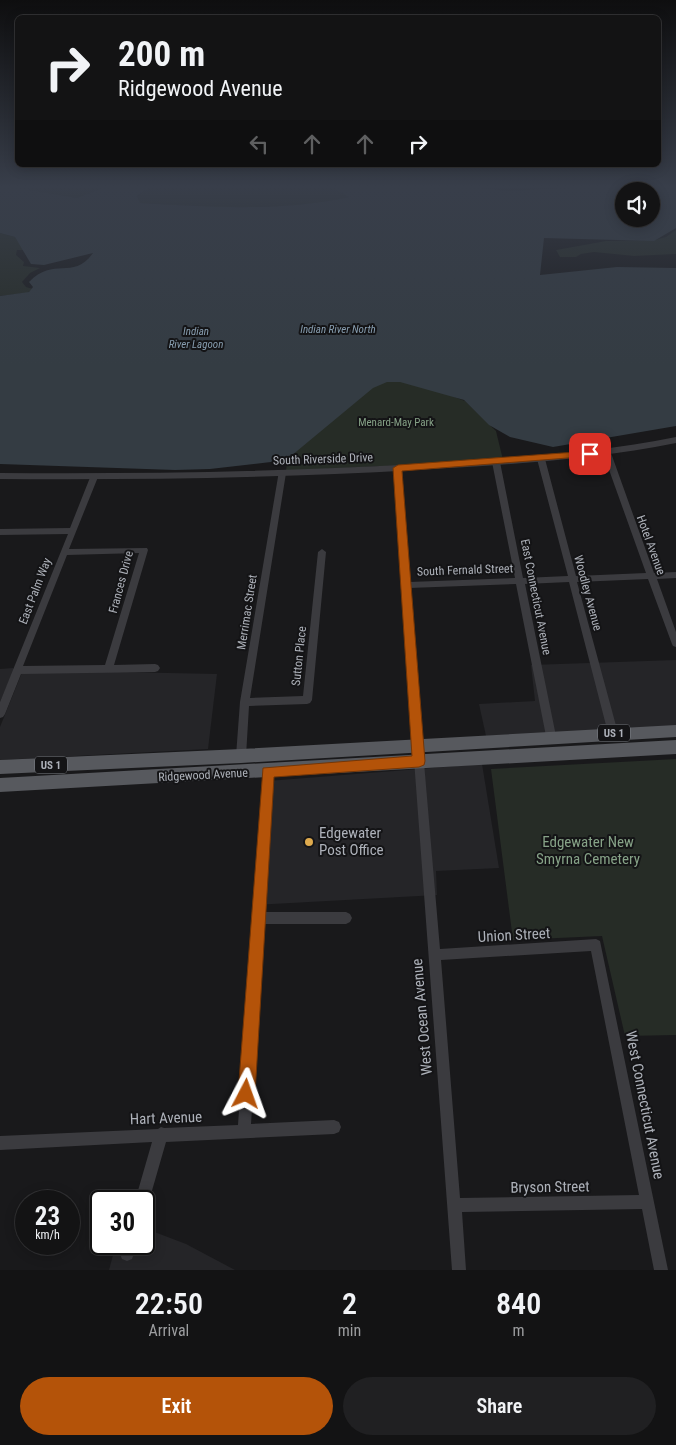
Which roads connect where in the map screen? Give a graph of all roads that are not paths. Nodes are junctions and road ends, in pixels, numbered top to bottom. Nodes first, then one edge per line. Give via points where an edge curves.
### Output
1 (676, 440) edge
2 (607, 453) junction
3 (541, 459) junction
4 (496, 462) junction
5 (398, 468) junction
6 (282, 473) junction
7 (0, 476) edge
8 (94, 478) junction
9 (71, 531) junction
10 (0, 532) edge
11 (64, 552) junction
12 (322, 552) dead end
13 (676, 575) edge
14 (650, 576) junction
15 (571, 578) junction
16 (520, 580) junction
17 (405, 585) junction
18 (676, 644) edge
19 (109, 668) junction
20 (155, 668) dead end
21 (18, 670) junction
22 (245, 702) junction
23 (0, 714) edge
24 (676, 730) edge
25 (613, 734) junction
26 (551, 736) junction
27 (418, 745) junction
28 (676, 747) edge
29 (241, 756) junction
30 (172, 759) junction
31 (419, 761) junction
32 (0, 767) edge
33 (268, 772) junction
34 (70, 781) junction
35 (0, 785) edge
36 (257, 918) junction
37 (346, 918) dead end
38 (596, 946) joint
39 (434, 955) junction
40 (334, 1127) dead end
41 (244, 1132) junction
42 (162, 1134) junction
43 (0, 1143) edge
44 (145, 1190) edge
45 (648, 1202) junction
46 (454, 1205) junction
47 (459, 1270) edge
48 (661, 1270) edge

1 - 2 street, South Riverside Drive
2 - 3 street, South Riverside Drive
2 - 14 street, Hotel Avenue
3 - 4 street, South Riverside Drive
3 - 15 street, Woodley Avenue
4 - 5 street, South Riverside Drive
4 - 16 street, East Connecticut Avenue
5 - 6 street, South Riverside Drive
5 - 17 street, West Ocean Avenue
6 - 8 street, South Riverside Drive
6 - 22 street, Merrimac Street
7 - 8 street, South Riverside Drive
8 - 9 street, East Palm Way
9 - 10 street
9 - 11 street, East Palm Way
11 - 19 street, Frances Drive via 144,550
11 - 21 street, East Palm Way
12 - 22 street, Sutton Place via 307,700
13 - 14 street, South Fernald Street
14 - 15 street, South Fernald Street
14 - 18 street, Hotel Avenue
15 - 16 street, South Fernald Street
15 - 25 street, Woodley Avenue
16 - 17 street, South Fernald Street
16 - 26 street, East Connecticut Avenue
17 - 27 street, West Ocean Avenue
19 - 20 street
19 - 21 street
21 - 23 street, East Palm Way
22 - 29 street, Merrimac Street
24 - 25 main road, Ridgewood Avenue / US 1
25 - 26 main road, Ridgewood Avenue / US 1
26 - 27 main road, Ridgewood Avenue / US 1
27 - 29 main road, Ridgewood Avenue / US 1
27 - 31 street, West Ocean Avenue
28 - 31 main road, Ridgewood Avenue / US 1
29 - 30 main road, Ridgewood Avenue / US 1
30 - 32 main road, Ridgewood Avenue / US 1
30 - 34 main road via 160,767 94,770
31 - 33 main road, Ridgewood Avenue / US 1
31 - 39 street, West Ocean Avenue
33 - 34 main road, Ridgewood Avenue / US 1
33 - 36 street
34 - 35 main road, Ridgewood Avenue / US 1
36 - 37 street
36 - 41 street
38 - 39 street, Union Street
38 - 45 street, West Connecticut Avenue
39 - 46 street, West Ocean Avenue
40 - 41 street, Hart Avenue
41 - 42 street, Hart Avenue
42 - 43 street, Hart Avenue
42 - 44 street
45 - 46 street, Bryson Street
45 - 48 street, West Connecticut Avenue
46 - 47 street, West Ocean Avenue

